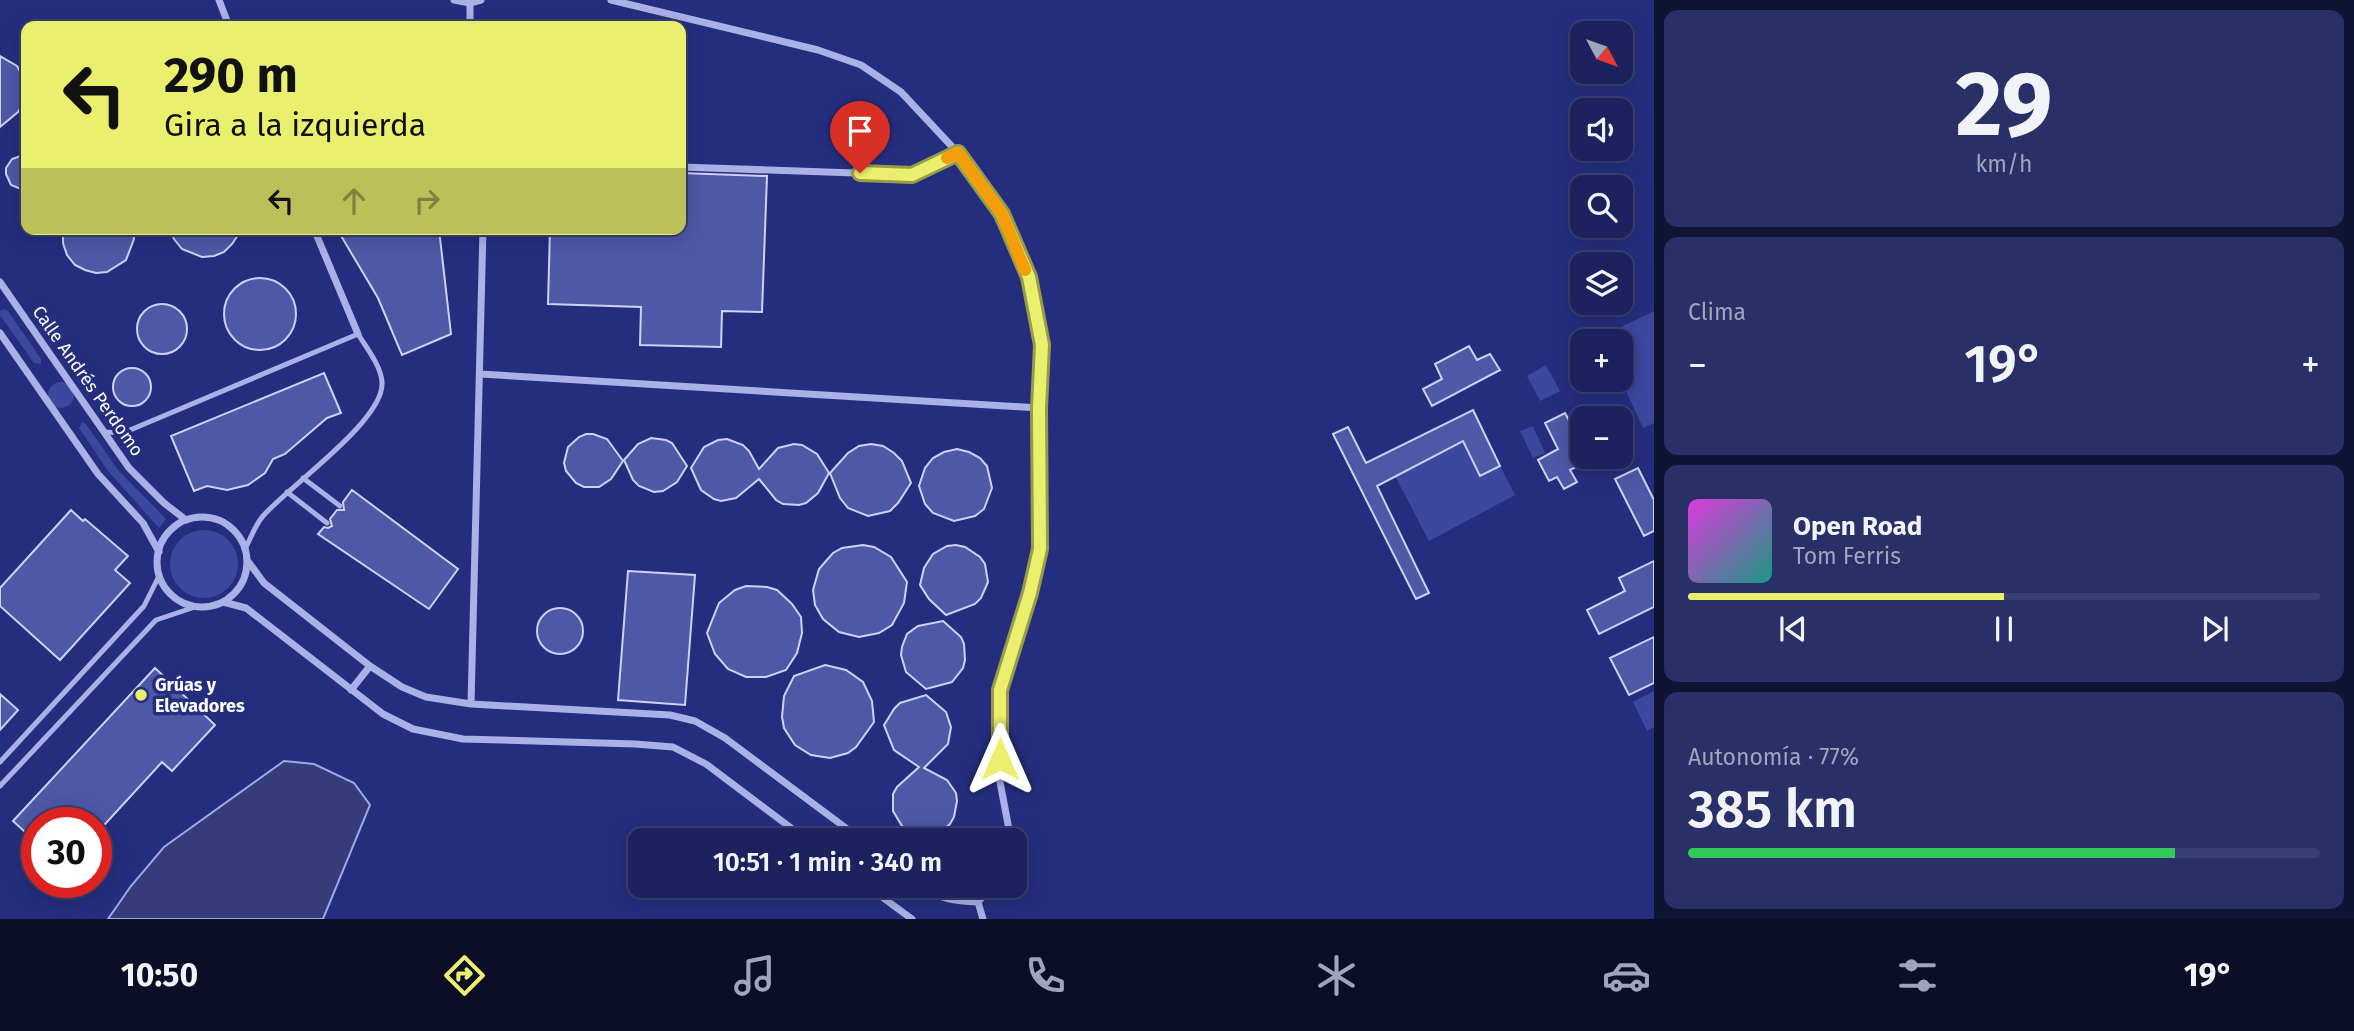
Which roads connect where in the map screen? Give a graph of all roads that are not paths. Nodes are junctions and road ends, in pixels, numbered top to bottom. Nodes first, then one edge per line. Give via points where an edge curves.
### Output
1 (219, 0) edge
2 (454, 0) edge
3 (481, 0) edge
4 (611, 0) edge
5 (470, 4) junction
6 (227, 21) edge
7 (470, 21) edge
8 (958, 153) junction
9 (686, 167) edge
10 (317, 235) edge
11 (483, 235) edge
12 (0, 282) edge
13 (0, 333) edge
14 (358, 334) junction
15 (480, 374) junction
16 (1039, 408) junction
17 (104, 432) junction
18 (303, 478) junction
19 (287, 492) junction
20 (340, 506) dead end
21 (186, 520) junction
22 (327, 523) dead end
23 (245, 549) junction
24 (159, 552) junction
25 (247, 560) junction
26 (159, 576) junction
27 (223, 602) junction
28 (195, 607) junction
29 (370, 666) junction
30 (351, 690) junction
31 (471, 704) junction
32 (0, 762) edge
33 (0, 786) edge
34 (791, 828) edge
35 (846, 828) edge
36 (1009, 828) edge
37 (883, 898) edge
38 (944, 898) edge
39 (982, 898) edge
40 (978, 902) junction
41 (912, 919) edge
42 (983, 919) edge

1 - 6 street
2 - 5 street
3 - 5 street
4 - 8 street via 818,50 861,65 901,92
5 - 7 street
8 - 9 street via 912,175
8 - 16 street via 1002,214 1029,277 1042,345
10 - 14 street
11 - 15 street
12 - 17 street, Calle Andrés Perdomo
13 - 24 street via 98,474 143,523
14 - 17 lane via 123,433
14 - 18 lane via 382,382 378,404
15 - 16 street
15 - 31 street
16 - 36 street via 1040,549 1000,690 1000,782
17 - 21 street, Calle Andrés Perdomo via 129,468
18 - 19 lane
18 - 20 lane
19 - 22 lane
19 - 23 lane via 261,518
21 - 23 street via 215,519 239,536
21 - 24 street via 164,538
23 - 25 street
24 - 26 street
25 - 27 street via 242,584
25 - 29 street via 264,583
26 - 28 street via 173,596
26 - 32 lane via 144,606
27 - 28 street
27 - 30 street via 246,608
28 - 33 lane via 156,620
29 - 30 street
29 - 31 street via 425,697
30 - 34 street via 413,729 463,739 673,747 706,764
31 - 35 street via 670,715 695,721
37 - 41 street
38 - 40 street
39 - 40 street
40 - 42 street

